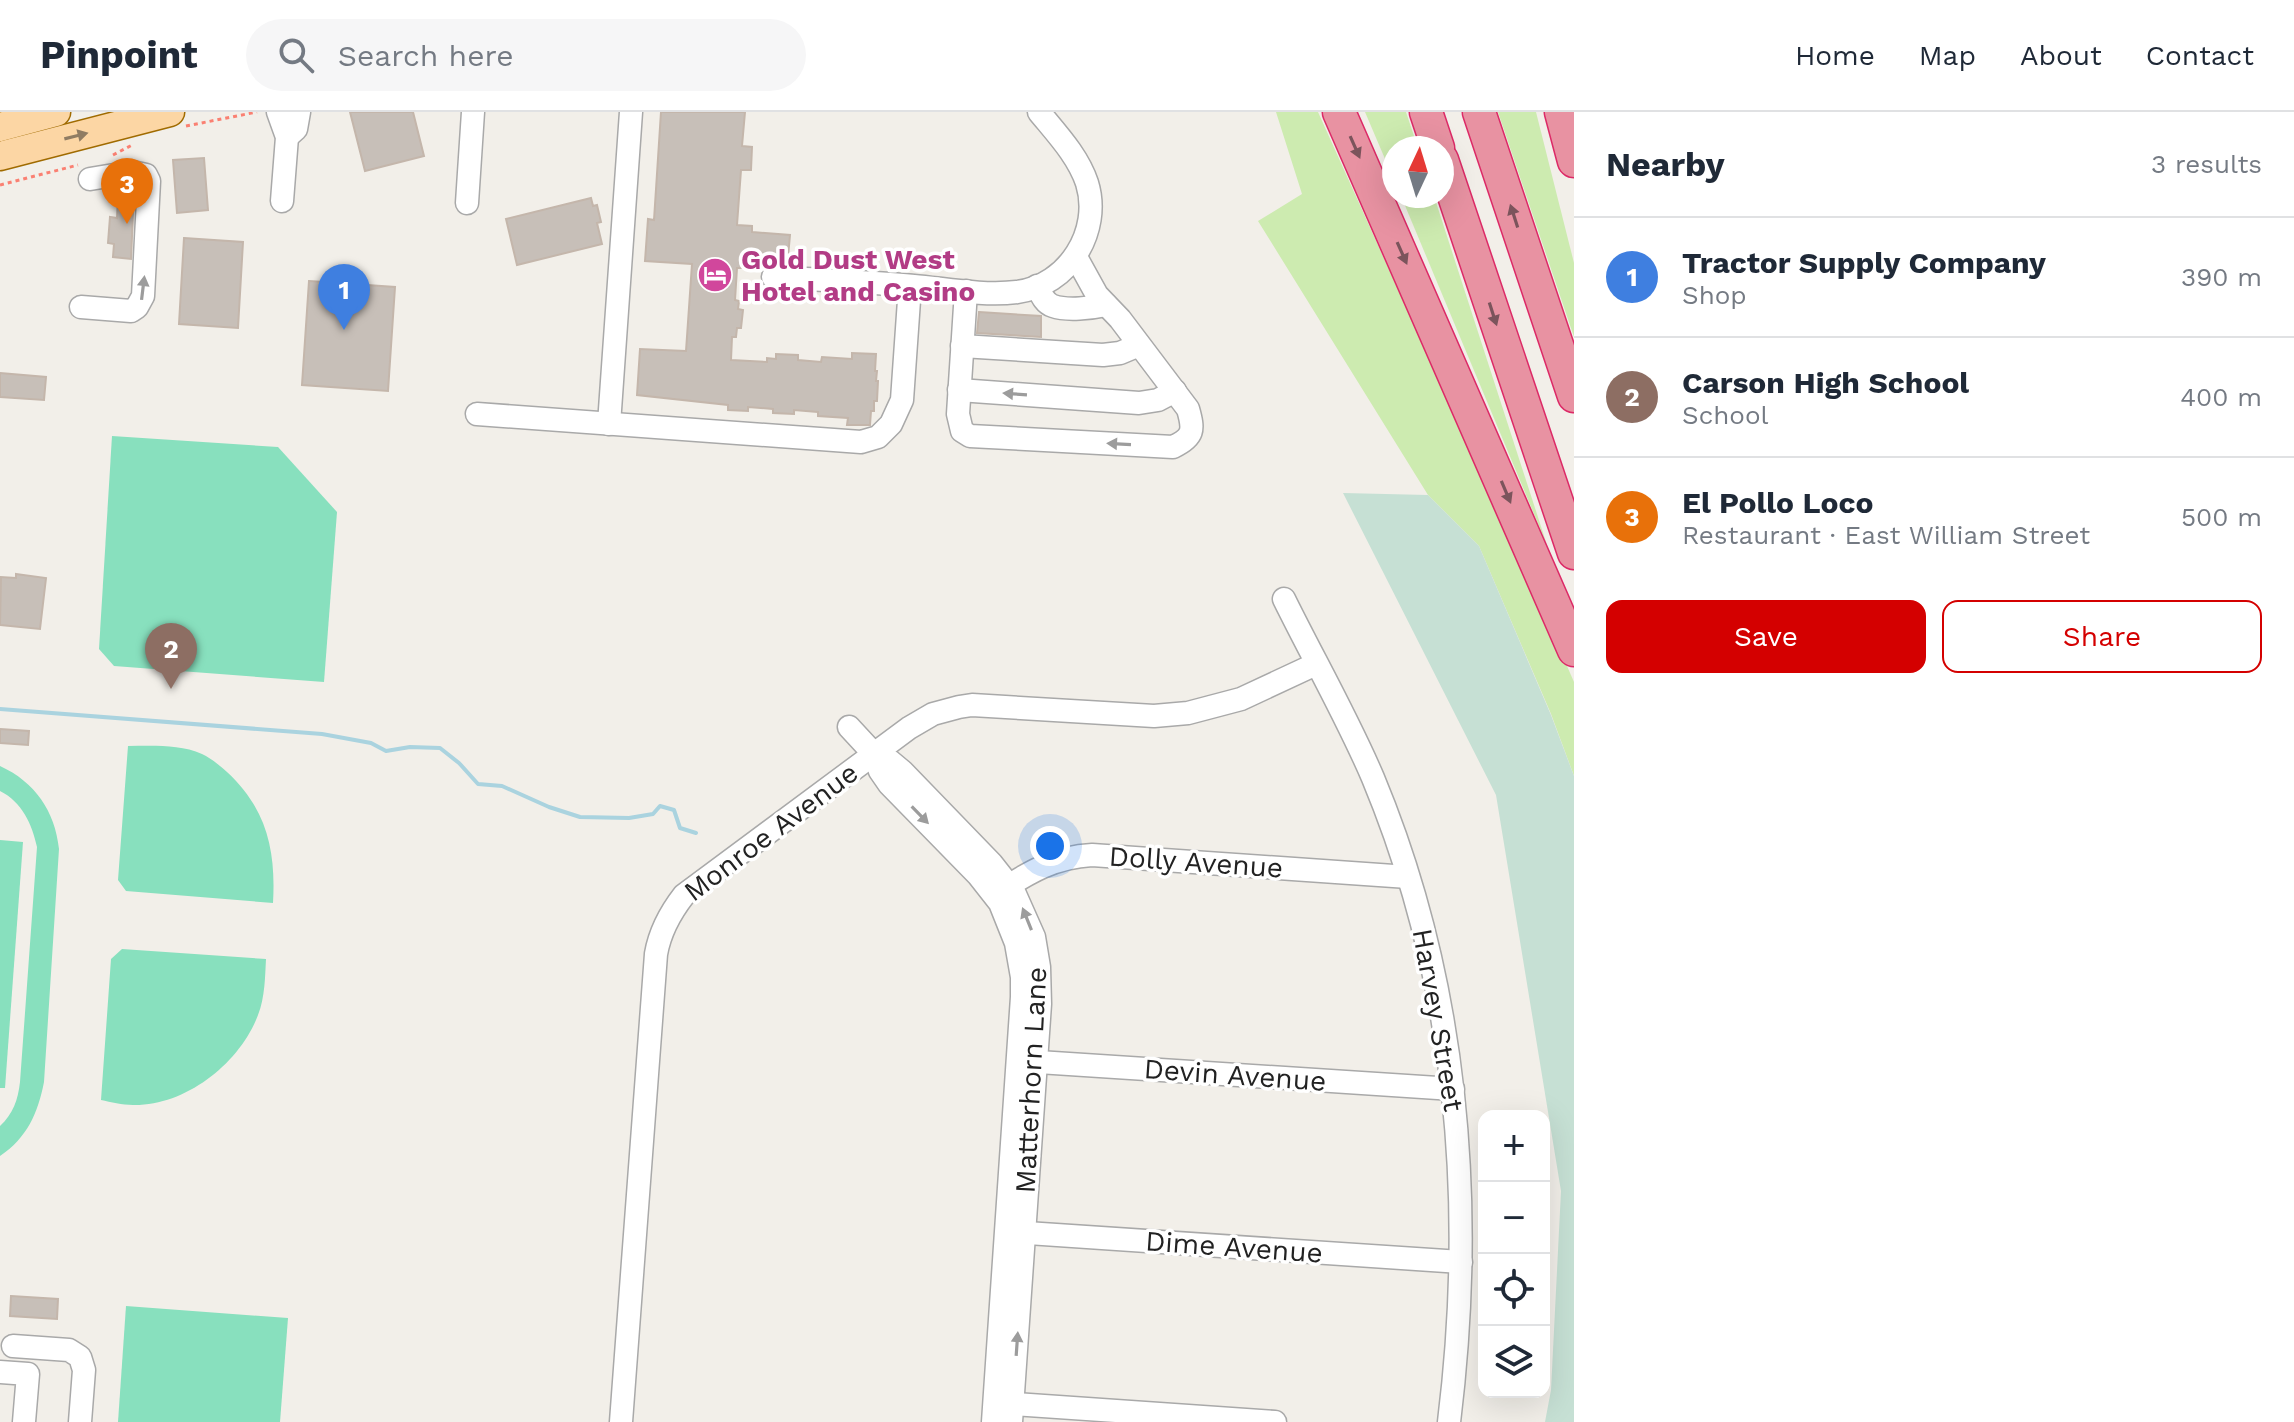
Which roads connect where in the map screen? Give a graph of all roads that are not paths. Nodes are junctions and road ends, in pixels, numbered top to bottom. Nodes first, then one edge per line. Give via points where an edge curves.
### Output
1 (56, 112) edge
2 (278, 112) edge
3 (299, 112) edge
4 (473, 112) edge
5 (631, 112) edge
6 (1039, 112) edge
7 (1339, 112) edge
8 (1426, 112) edge
9 (1479, 112) edge
10 (1561, 112) edge
11 (176, 120) edge
12 (0, 127) edge
13 (1434, 136) edge
14 (287, 137) junction
15 (0, 156) edge
16 (1574, 161) edge
17 (86, 171) road end
18 (1454, 196) edge
19 (282, 201) dead end
20 (467, 203) dead end
21 (1076, 257) junction
22 (773, 277) dead end
23 (910, 286) junction
24 (1037, 286) junction
25 (966, 291) junction
26 (1106, 305) junction
27 (81, 307) dead end
28 (1139, 345) junction
29 (962, 346) junction
30 (959, 390) junction
31 (1175, 391) junction
32 (1574, 396) edge
33 (477, 414) dead end
34 (609, 424) junction
35 (1574, 553) edge
36 (1284, 599) dead end
37 (1574, 650) edge
38 (1316, 664) junction
39 (849, 727) dead end
40 (874, 754) junction
41 (1408, 877) junction
42 (1002, 890) junction
43 (1026, 1061) junction
44 (1453, 1089) junction
45 (1015, 1232) junction
46 (1461, 1262) junction
47 (13, 1346) dead end
48 (0, 1372) edge
49 (1003, 1413) edge
50 (24, 1422) edge
51 (80, 1422) edge
52 (621, 1422) edge
53 (1275, 1422) edge
54 (1449, 1422) edge

1 - 12 main road
2 - 14 street
3 - 14 street via 296,129
4 - 20 street
5 - 34 street
6 - 21 street via 1069,149 1087,185 1089,222
7 -> 37 highway
8 - 13 highway
32 -> 9 highway
10 - 16 highway
15 -> 11 main road
14 - 19 street
27 -> 17 street via 131,311 143,296 149,181 132,172
18 -> 35 highway
21 - 24 street
21 - 26 street
22 - 23 street
23 - 25 street
23 - 34 street via 902,400 878,437 861,442
24 - 25 street via 1019,292
24 - 26 street via 1053,307
25 - 29 street
26 - 28 street
28 - 29 street via 1103,355
28 - 31 street
29 - 30 street
31 -> 30 street via 1139,403
31 -> 30 street via 1192,422 1185,442 1173,447 970,436 959,423
33 - 34 street
36 - 38 street, Harvey Street
38 - 40 street, Monroe Avenue via 1241,699 1188,713 959,707 933,714
38 - 41 street, Harvey Street via 1373,779
39 - 40 street, Matterhorn Lane
40 - 42 street, Matterhorn Lane via 889,784 978,875
40 - 52 street, Monroe Avenue via 695,885 662,930
41 - 42 street, Dolly Avenue via 1092,855 1050,862
41 - 44 street, Harvey Street via 1439,993
42 - 43 street, Matterhorn Lane via 1019,957
43 - 44 street, Devin Avenue
43 - 45 street, Matterhorn Lane
44 - 46 street, Harvey Street
45 - 46 street, Dime Avenue
45 - 49 street, Matterhorn Lane
46 - 54 street, Harvey Street
47 - 51 street via 69,1350 80,1357
48 - 50 street via 28,1374
49 - 53 street

